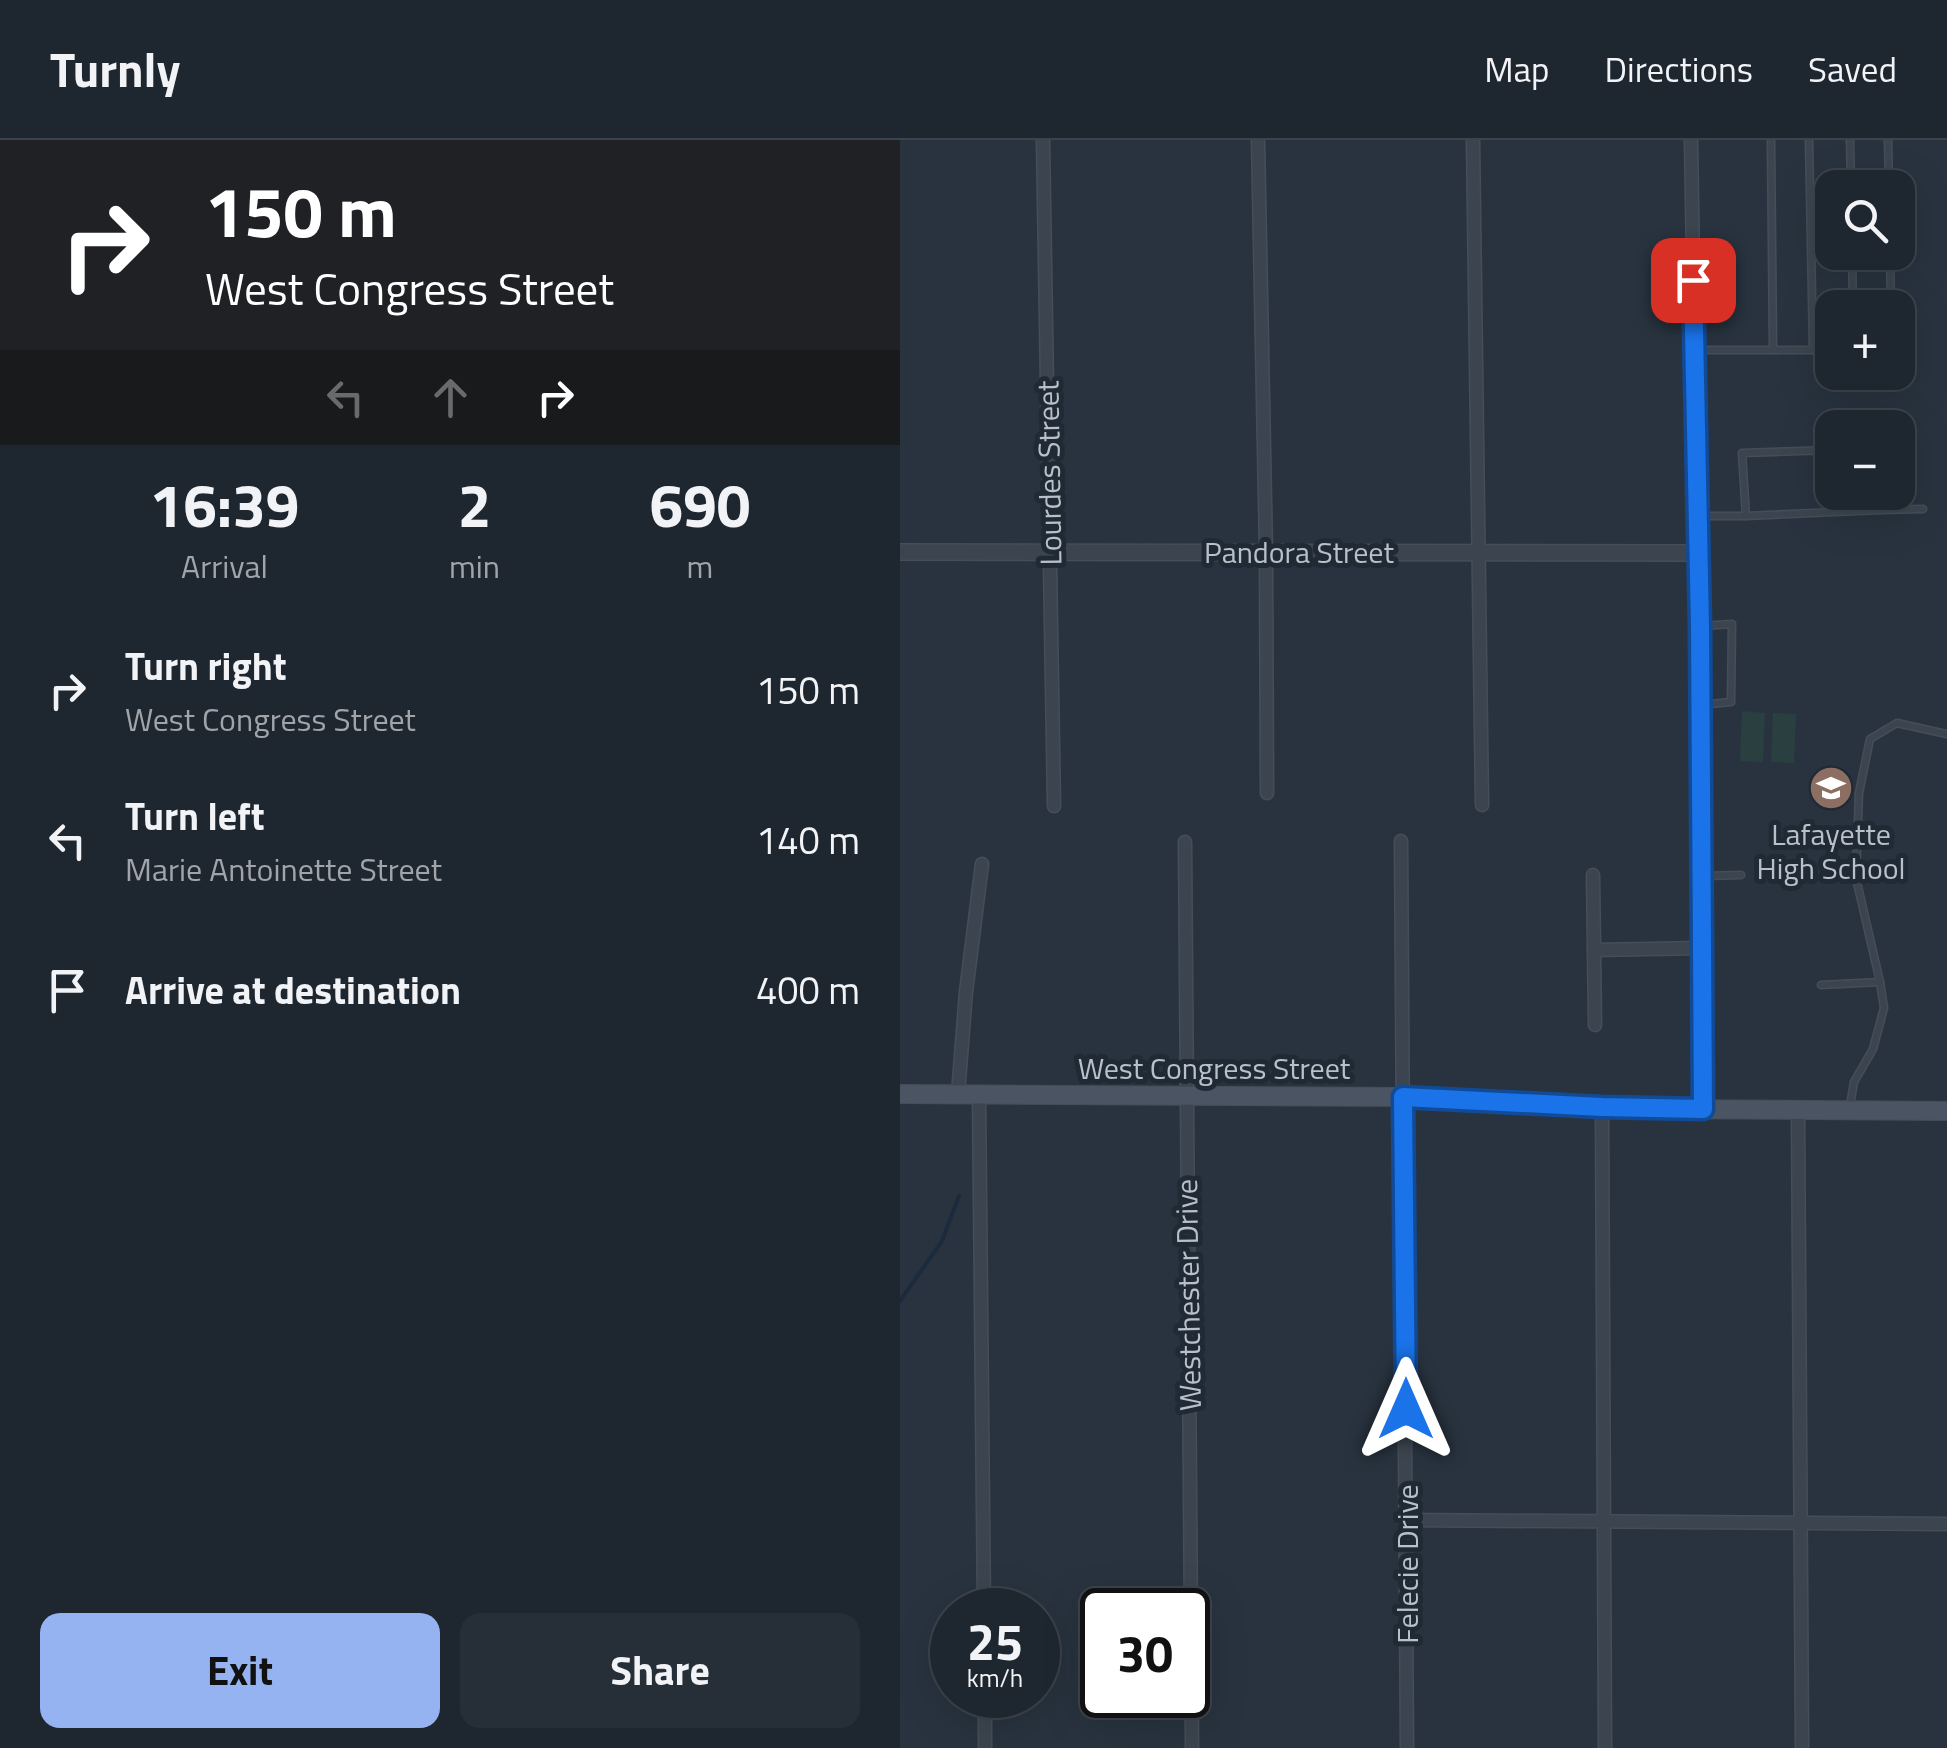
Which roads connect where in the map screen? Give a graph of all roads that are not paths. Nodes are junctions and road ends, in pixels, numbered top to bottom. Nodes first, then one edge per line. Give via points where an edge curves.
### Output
1 (1044, 140) edge
2 (1258, 140) edge
3 (1472, 140) edge
4 (1691, 140) edge
5 (1771, 140) edge
6 (1809, 140) edge
7 (1850, 140) edge
8 (1888, 140) edge
9 (1851, 170) edge
10 (1889, 170) edge
11 (1694, 350) junction
12 (1773, 350) junction
13 (1813, 350) joint
14 (1815, 451) edge
15 (1915, 509) edge
16 (1922, 509) dead end
17 (1882, 510) edge
18 (1697, 516) junction
19 (1746, 516) junction
20 (900, 552) edge
21 (1051, 552) junction
22 (1266, 552) junction
23 (1480, 553) junction
24 (1698, 553) junction
25 (1700, 626) junction
26 (1700, 705) junction
27 (1947, 734) edge
28 (1267, 793) dead end
29 (1482, 804) dead end
30 (1054, 806) dead end
31 (1402, 841) dead end
32 (1185, 842) dead end
33 (982, 864) dead end
34 (1593, 875) dead end
35 (1741, 875) dead end
36 (1700, 876) junction
37 (1702, 948) junction
38 (1594, 950) junction
39 (1880, 982) junction
40 (1822, 985) dead end
41 (1595, 1025) dead end
42 (900, 1094) edge
43 (958, 1094) junction
44 (979, 1094) junction
45 (1186, 1096) junction
46 (1403, 1097) junction
47 (1602, 1107) junction
48 (1703, 1109) junction
49 (1798, 1109) junction
50 (1849, 1110) junction
51 (1947, 1111) edge
52 (1406, 1520) junction
53 (1603, 1523) junction
54 (1800, 1524) junction
55 (1947, 1524) edge
56 (984, 1588) edge
57 (985, 1718) edge
58 (985, 1748) edge
59 (1192, 1748) edge
60 (1408, 1748) edge
61 (1605, 1748) edge
62 (1802, 1748) edge

1 - 21 street, Lourdes Street
2 - 22 street
3 - 23 street
4 - 11 street
5 - 12 lane
6 - 13 lane
7 - 9 lane
8 - 10 lane
11 - 12 lane
11 - 18 street
12 - 13 lane
14 - 19 lane via 1742,453
15 - 16 lane
17 - 19 lane
18 - 19 lane
18 - 24 street
20 - 21 street, Pandora Street
21 - 22 street, Pandora Street
21 - 30 street, Lourdes Street
22 - 23 street, Pandora Street
22 - 28 street
23 - 24 street, Pandora Street
23 - 29 street
24 - 25 street
25 - 26 street
25 - 26 lane via 1732,624 1730,702
26 - 36 street
27 - 39 lane via 1897,723 1870,739 1858,794 1856,878
31 - 46 street, Felecie Drive
32 - 45 street, Westchester Drive
33 - 43 street
34 - 38 street
35 - 36 lane
36 - 37 street
37 - 38 street
37 - 48 street
38 - 41 street
39 - 40 lane
39 - 50 lane via 1884,1008
42 - 43 main road, West Congress Street
43 - 44 main road, West Congress Street
44 - 45 main road, West Congress Street
44 - 56 street
45 - 46 main road, West Congress Street
45 - 59 street, Westchester Drive
46 - 47 main road, West Congress Street
46 - 52 street, Felecie Drive
47 - 48 main road, West Congress Street
47 - 53 street
48 - 49 main road, West Congress Street
49 - 50 main road, West Congress Street
49 - 54 street
50 - 51 main road, West Congress Street
52 - 53 street
52 - 60 street, Felecie Drive
53 - 54 street
53 - 61 street
54 - 55 street
54 - 62 street
57 - 58 street

